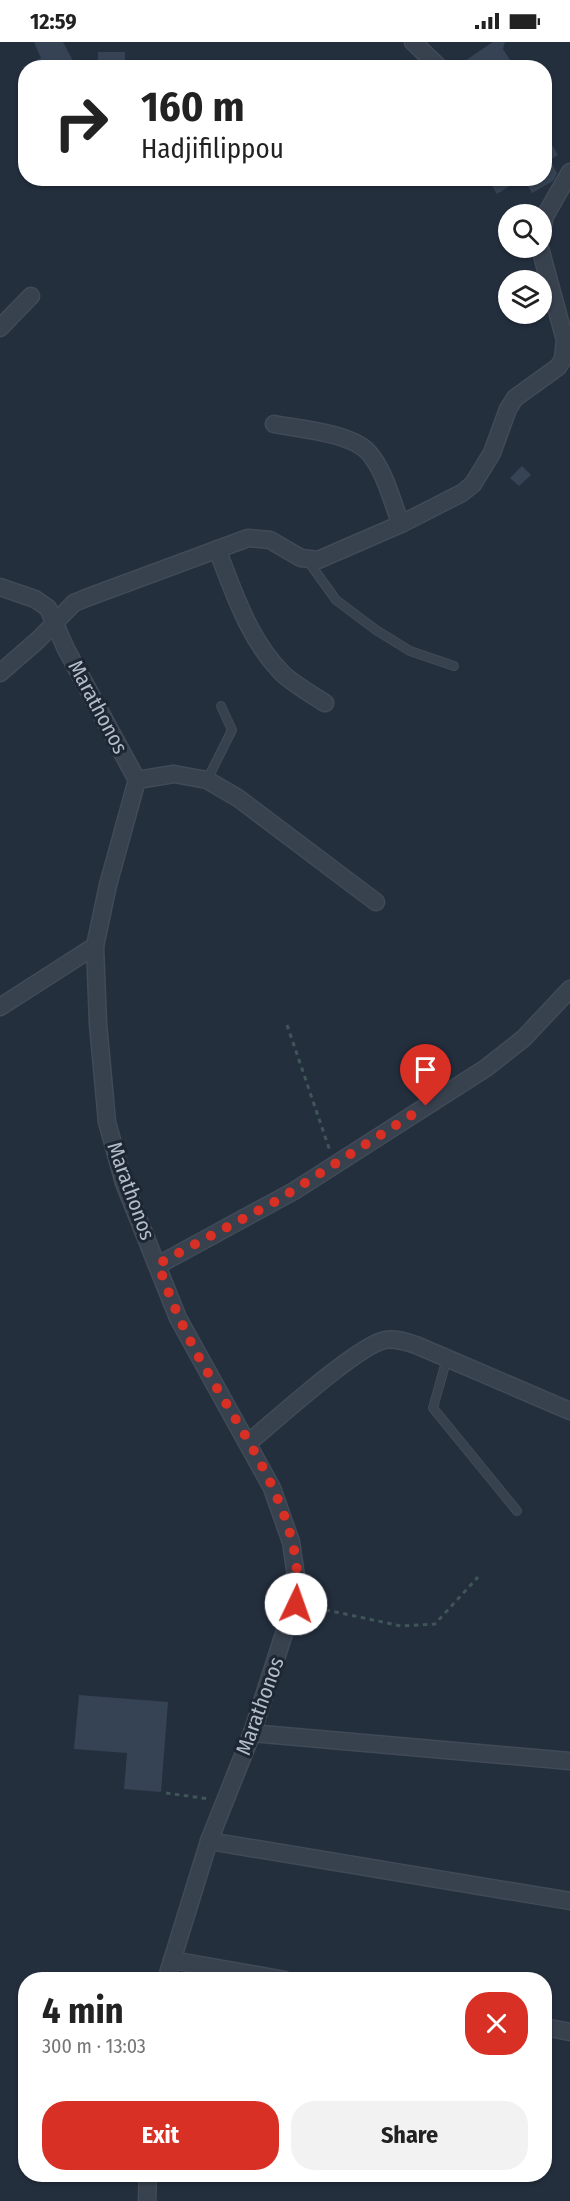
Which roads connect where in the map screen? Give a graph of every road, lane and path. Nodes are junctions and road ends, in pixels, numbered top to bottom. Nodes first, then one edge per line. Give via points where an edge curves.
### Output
1 (413, 42) edge
2 (432, 60) edge
3 (570, 172) edge
4 (552, 204) edge
5 (544, 258) edge
6 (31, 296) dead end
7 (564, 308) edge
8 (0, 328) edge
9 (274, 424) dead end
10 (401, 525) junction
11 (217, 549) junction
12 (308, 561) junction
13 (0, 587) edge
14 (55, 623) junction
15 (454, 666) dead end
16 (0, 672) edge
17 (325, 703) dead end
18 (221, 706) dead end
19 (137, 780) junction
20 (207, 780) junction
21 (376, 902) dead end
22 (95, 946) junction
23 (570, 989) edge
24 (0, 1007) edge
25 (287, 1025) dead end
26 (334, 1164) junction
27 (158, 1264) junction
28 (447, 1358) junction
29 (570, 1411) edge
30 (248, 1443) junction
31 (517, 1511) dead end
32 (478, 1577) dead end
33 (296, 1604) junction
34 (252, 1733) junction
35 (570, 1761) edge
36 (166, 1792) dead end
37 (225, 1801) junction
38 (209, 1841) junction
39 (570, 1901) edge
40 (172, 1960) junction
41 (168, 1972) edge
42 (240, 1972) edge
43 (552, 2029) edge
44 (570, 2032) edge
45 (148, 2182) edge
46 (147, 2201) edge

1 - 2 street
3 - 4 street
5 - 7 street
6 - 8 street
7 - 10 street via 564,359 515,398 482,474 462,493
9 - 10 street via 343,438 362,446 375,462
10 - 12 street via 327,558
11 - 12 street via 248,538 262,538
11 - 14 street via 74,603
11 - 17 street via 239,606 267,656 285,676
12 - 15 lane via 336,600 376,630 410,651
13 - 14 street, Marathonos via 44,604
14 - 16 street
14 - 19 street, Marathonos
18 - 20 lane via 232,730
19 - 20 street via 174,774
19 - 22 street, Marathonos
20 - 21 street via 238,798
22 - 24 street
22 - 27 street, Marathonos via 107,1122 124,1183
23 - 26 street via 505,1054
25 - 26 path
26 - 27 street via 245,1219
27 - 30 street, Marathonos via 183,1327
28 - 29 street
28 - 30 street via 399,1340 372,1344
28 - 31 lane via 433,1408
30 - 33 street, Marathonos via 272,1488 291,1542 297,1573
32 - 33 path via 435,1624 401,1626
33 - 34 street, Marathonos
34 - 35 street
34 - 37 street, Marathonos
36 - 37 path
37 - 38 street, Marathonos
38 - 39 street
38 - 40 street, Marathonos
40 - 41 street, Marathonos
40 - 42 street
43 - 44 street
45 - 46 street

